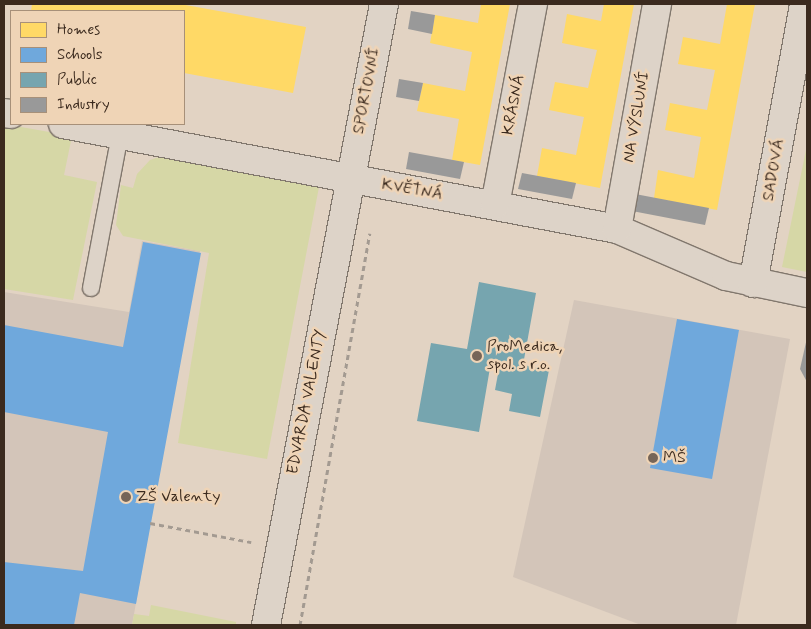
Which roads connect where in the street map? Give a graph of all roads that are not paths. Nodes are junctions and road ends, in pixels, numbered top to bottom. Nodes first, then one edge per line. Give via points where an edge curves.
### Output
1 (384, 4) edge
2 (533, 4) edge
3 (657, 4) edge
4 (804, 4) edge
5 (68, 125) edge
6 (120, 135) junction
7 (349, 178) junction
8 (495, 205) junction
9 (617, 229) junction
10 (753, 282) junction
11 (91, 288) dead end
12 (807, 293) edge
13 (266, 625) edge

1 - 7 street, SPORTOVNÍ
2 - 8 street, KRÁSNÁ
3 - 9 street, NA VÝSLUNÍ
4 - 10 street, SADOVÁ
5 - 6 street, KVĚTNÁ
6 - 7 street, KVĚTNÁ
6 - 11 lane
7 - 8 street, KVĚTNÁ
7 - 13 street, EDVARDA VALENTY
8 - 9 street, KVĚTNÁ
9 - 10 street, KVĚTNÁ via 726,276
10 - 12 street

